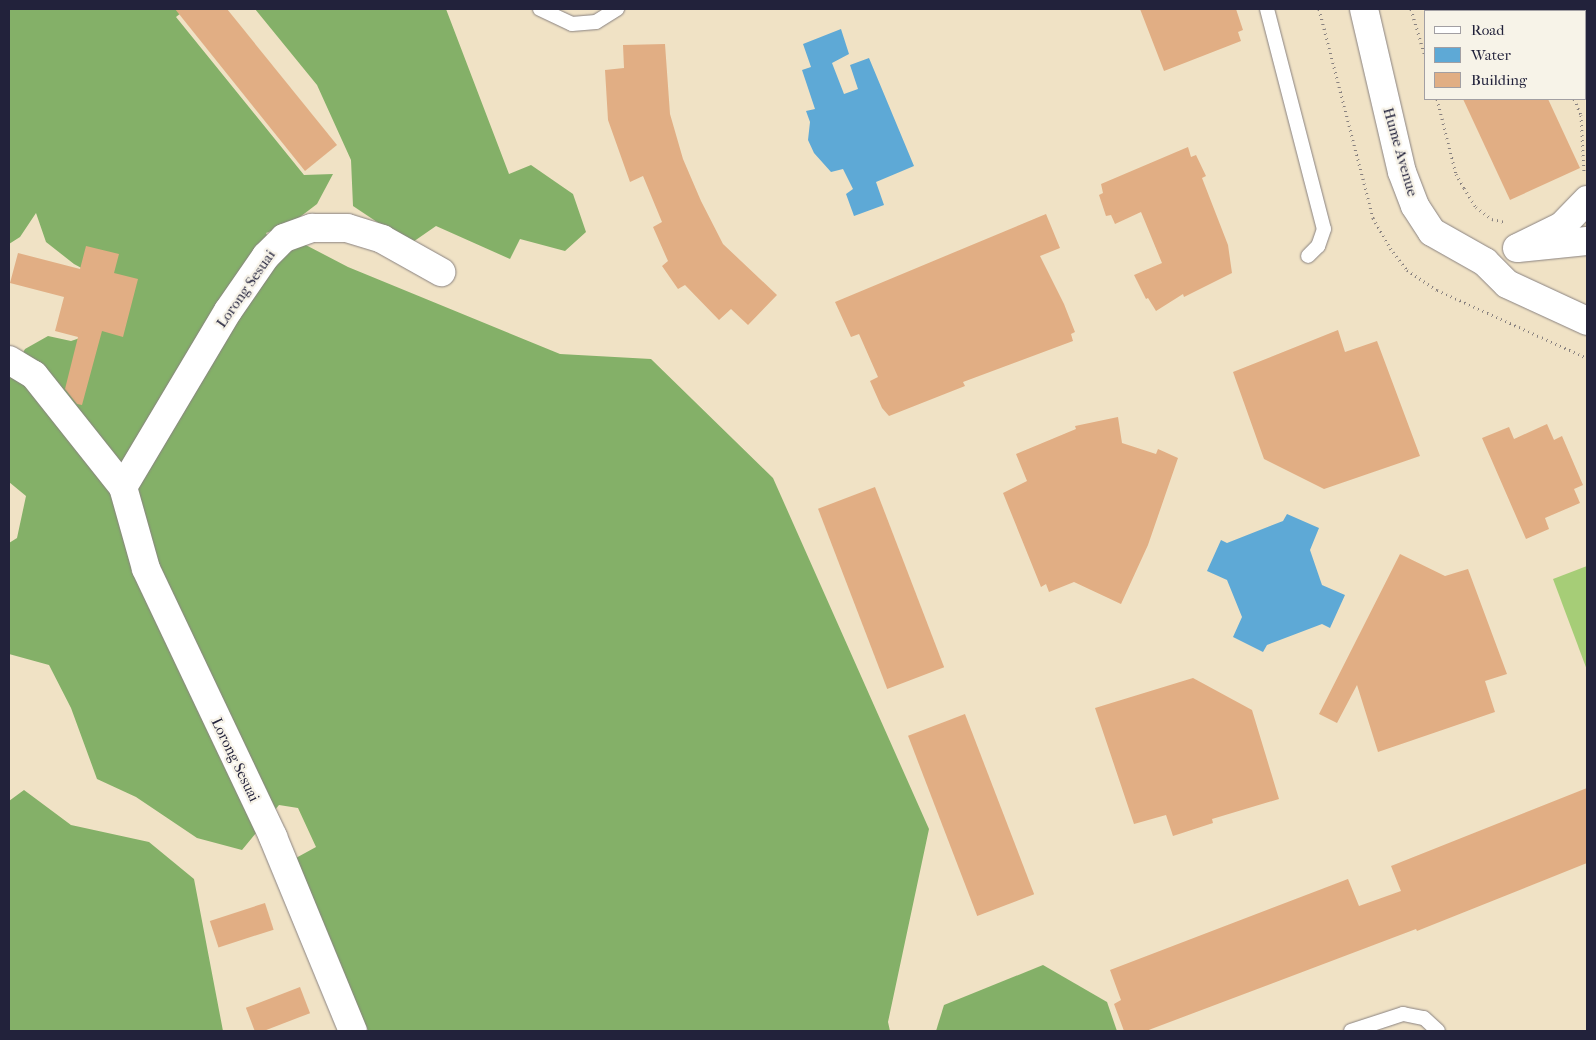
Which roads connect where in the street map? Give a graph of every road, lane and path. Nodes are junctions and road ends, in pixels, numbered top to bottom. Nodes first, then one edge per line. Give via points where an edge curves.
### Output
1 (540, 9) edge
2 (617, 9) edge
3 (1267, 9) edge
4 (1364, 9) edge
5 (1411, 9) edge
6 (1424, 53) edge
7 (1437, 100) edge
8 (1574, 100) edge
9 (1585, 189) edge
10 (1516, 236) junction
11 (1587, 241) edge
12 (1308, 256) dead end
13 (1485, 262) junction
14 (441, 272) dead end
15 (1587, 322) edge
16 (9, 360) edge
17 (123, 487) junction
18 (353, 1031) edge
19 (1351, 1031) edge
20 (1438, 1031) edge

1 - 2 lane via 572,24 596,22
3 - 12 lane via 1324,229 1318,246
4 - 13 main road, Hume Avenue via 1402,172 1415,206 1432,232
5 - 6 path
7 - 10 path via 1456,174 1464,188 1476,207
8 - 9 path via 1581,115
9 - 10 main road via 1562,226
10 - 11 main road
10 - 13 main road
13 - 15 main road, Hume Avenue via 1507,284
14 - 17 main road, Lorong Sesuai via 382,239 347,228 312,228 284,238 266,256 228,311
16 - 17 main road, Lorong Sesuai via 40,382
17 - 18 main road, Lorong Sesuai via 146,569 273,837
19 - 20 lane via 1403,1014 1424,1018

